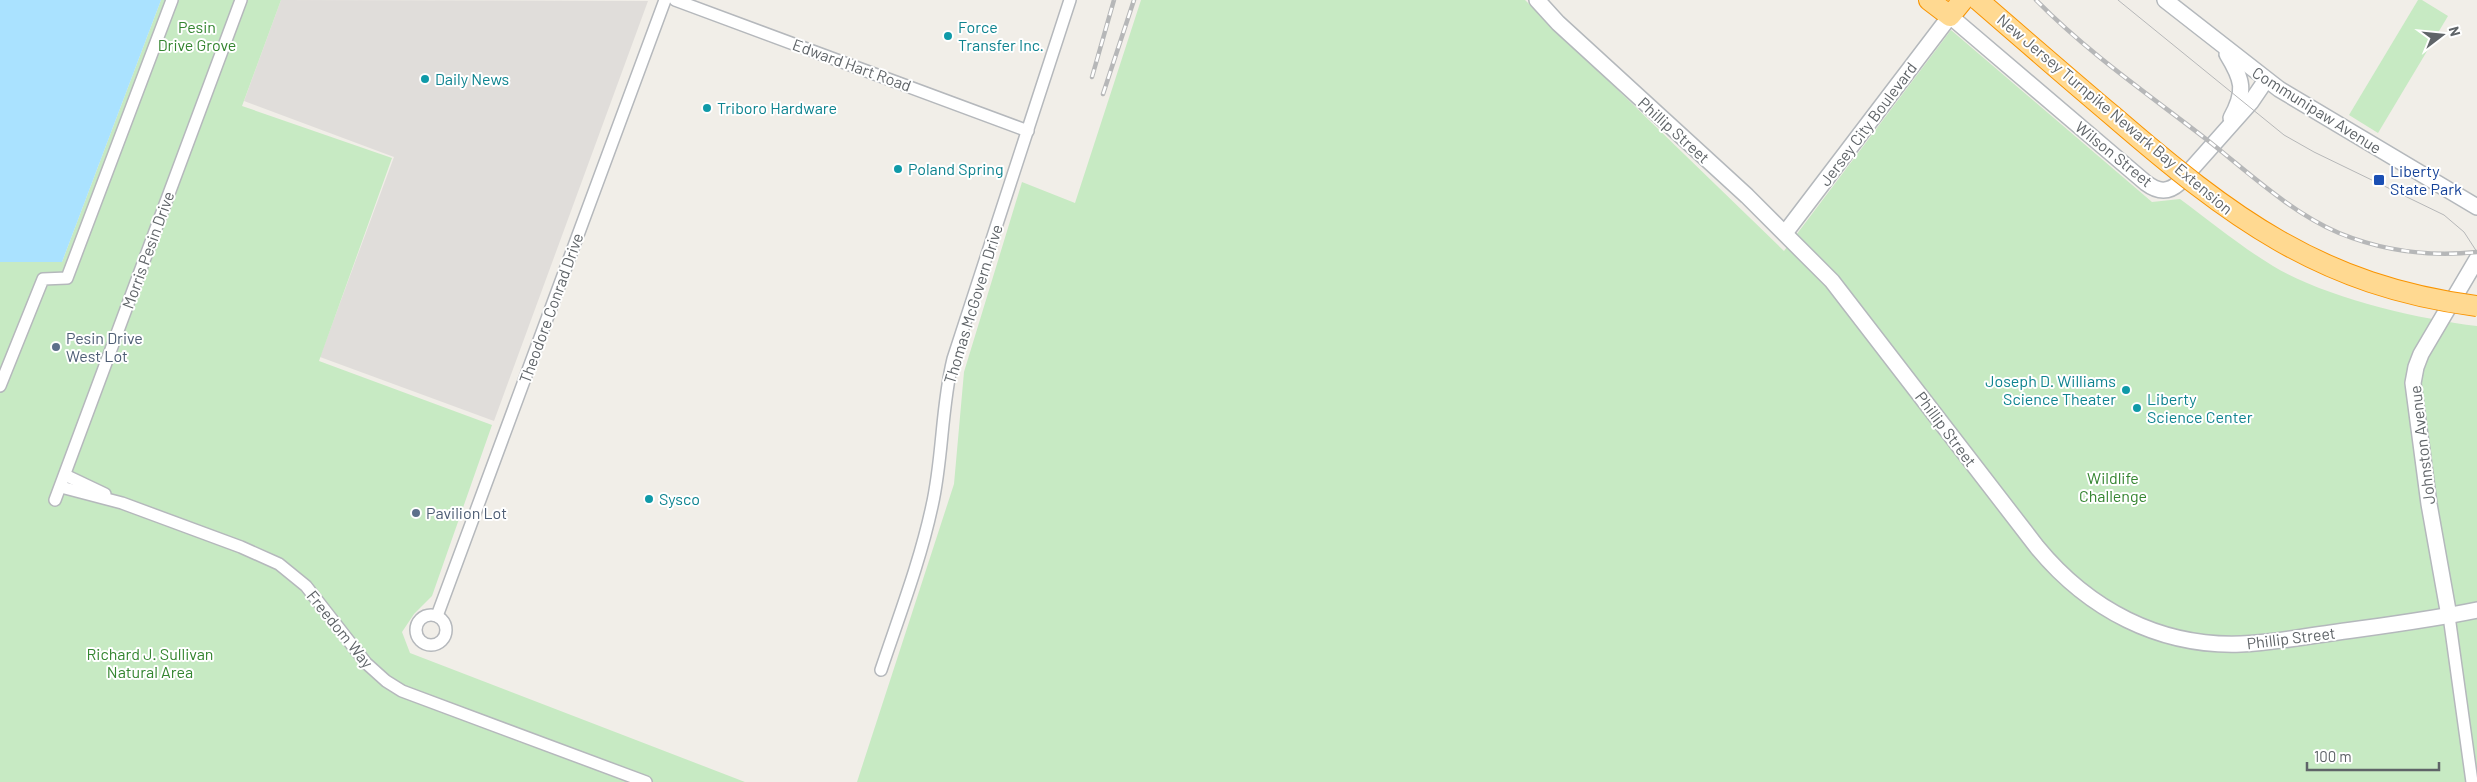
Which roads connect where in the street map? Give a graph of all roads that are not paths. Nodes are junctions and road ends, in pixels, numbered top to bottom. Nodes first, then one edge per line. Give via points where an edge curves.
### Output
1 (172, 0) edge
2 (241, 0) edge
3 (665, 0) edge
4 (675, 0) edge
5 (1070, 0) edge
6 (1537, 0) edge
7 (1929, 0) edge
8 (1963, 0) edge
9 (1978, 0) edge
10 (1996, 0) edge
11 (2165, 0) edge
12 (1950, 16) junction
13 (2222, 47) junction
14 (2266, 80) junction
15 (1028, 131) junction
16 (2222, 134) junction
17 (2477, 207) edge
18 (1786, 233) junction
19 (2476, 264) edge
20 (2477, 294) edge
21 (2477, 306) edge
22 (0, 386) edge
23 (65, 475) junction
24 (61, 487) junction
25 (55, 500) dead end
26 (122, 503) junction
27 (2477, 610) edge
28 (437, 616) dead end
29 (2449, 616) junction
30 (882, 670) dead end
31 (646, 782) edge
32 (2472, 782) edge

1 - 22 street via 67,278 43,279
2 - 23 street, Morris Pesin Drive
3 - 28 street, Theodore Conrad Drive
4 - 15 street, Edward Hart Road
5 - 15 street, Thomas McGovern Drive
6 - 18 street, Phillip Street
7 - 12 highway
8 - 12 highway
9 - 21 highway, New Jersey Turnpike Newark Bay Extension, bridge via 2173,167 2254,227 2309,257 2363,280
10 - 20 highway, New Jersey Turnpike Newark Bay Extension via 2191,167 2269,223 2311,246 2366,268 2426,285
11 - 13 street, Communipaw Avenue
12 - 16 street, Wilson Street via 2154,188 2167,190 2175,187
12 - 18 street, Jersey City Boulevard
13 - 14 street, Communipaw Avenue
13 - 16 street via 2239,74 2242,89
14 - 16 street, Wilson Street via 2252,102
14 - 17 street, Communipaw Avenue
15 - 30 street, Thomas McGovern Drive via 953,360 932,508
18 - 29 street, Phillip Street via 1851,304 2049,562 2081,592 2108,611 2155,632 2224,644
19 - 29 street, Johnston Avenue via 2421,354 2413,383 2429,504
23 - 24 street, Morris Pesin Drive
23 - 26 street, Freedom Way
24 - 25 street, Morris Pesin Drive
24 - 26 street, Freedom Way
26 - 31 street, Freedom Way via 252,551 290,571 306,586 366,663 402,691
27 - 29 street, Phillip Street
29 - 32 street

